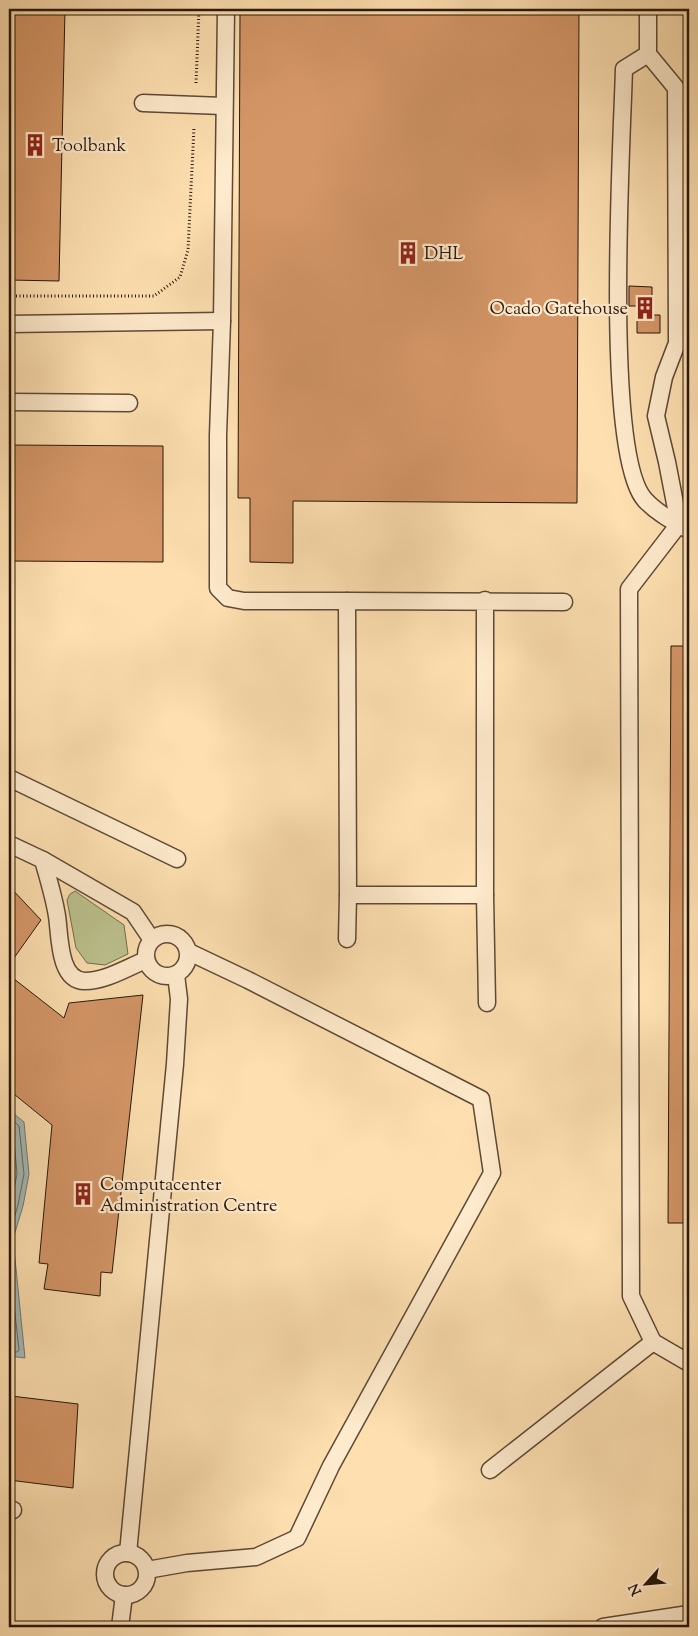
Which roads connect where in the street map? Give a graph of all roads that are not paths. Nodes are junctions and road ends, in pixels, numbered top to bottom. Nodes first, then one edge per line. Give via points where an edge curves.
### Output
1 (226, 9) edge
2 (648, 9) edge
3 (648, 54) junction
4 (143, 103) dead end
5 (223, 106) junction
6 (222, 321) junction
7 (9, 324) edge
8 (9, 402) edge
9 (129, 403) dead end
10 (684, 527) edge
11 (485, 600) junction
12 (347, 601) junction
13 (564, 602) dead end
14 (9, 778) edge
15 (9, 844) edge
16 (176, 859) dead end
17 (43, 860) junction
18 (485, 894) junction
19 (348, 895) junction
20 (152, 940) junction
21 (347, 940) dead end
22 (189, 952) junction
23 (146, 960) junction
24 (176, 975) junction
25 (487, 1003) dead end
26 (653, 1342) junction
27 (689, 1363) edge
28 (490, 1470) dead end
29 (128, 1553) junction
30 (147, 1570) junction
31 (124, 1595) junction
32 (689, 1614) edge
33 (120, 1627) edge
34 (603, 1627) edge

1 - 5 lane
2 - 3 lane
3 - 10 lane via 676,88 677,343 664,377 656,416
3 - 10 lane via 624,69 618,288 624,430 629,467 645,500
4 - 5 lane
5 - 6 lane
6 - 7 lane
6 - 12 lane via 218,588 228,598 244,602
8 - 9 lane
10 - 26 lane via 629,589 631,1296
11 - 12 lane
11 - 13 lane
11 - 18 lane
12 - 19 lane
14 - 16 lane
15 - 17 lane
17 - 20 lane via 133,912
17 - 23 lane via 57,915 60,949 73,976 84,981 106,977
18 - 19 lane
18 - 25 lane
19 - 21 lane
20 - 22 lane via 171,934 183,940
20 - 23 lane
22 - 24 lane via 186,965
22 - 30 lane via 481,1099 492,1173 331,1466 297,1538 256,1557
23 - 24 lane via 161,976
24 - 29 lane via 179,999 175,1064
26 - 27 lane
26 - 28 lane
29 - 30 lane via 142,1559
29 - 31 lane via 113,1556 105,1568 107,1583 117,1594
30 - 31 lane via 147,1578 140,1590
31 - 33 lane
32 - 34 lane

